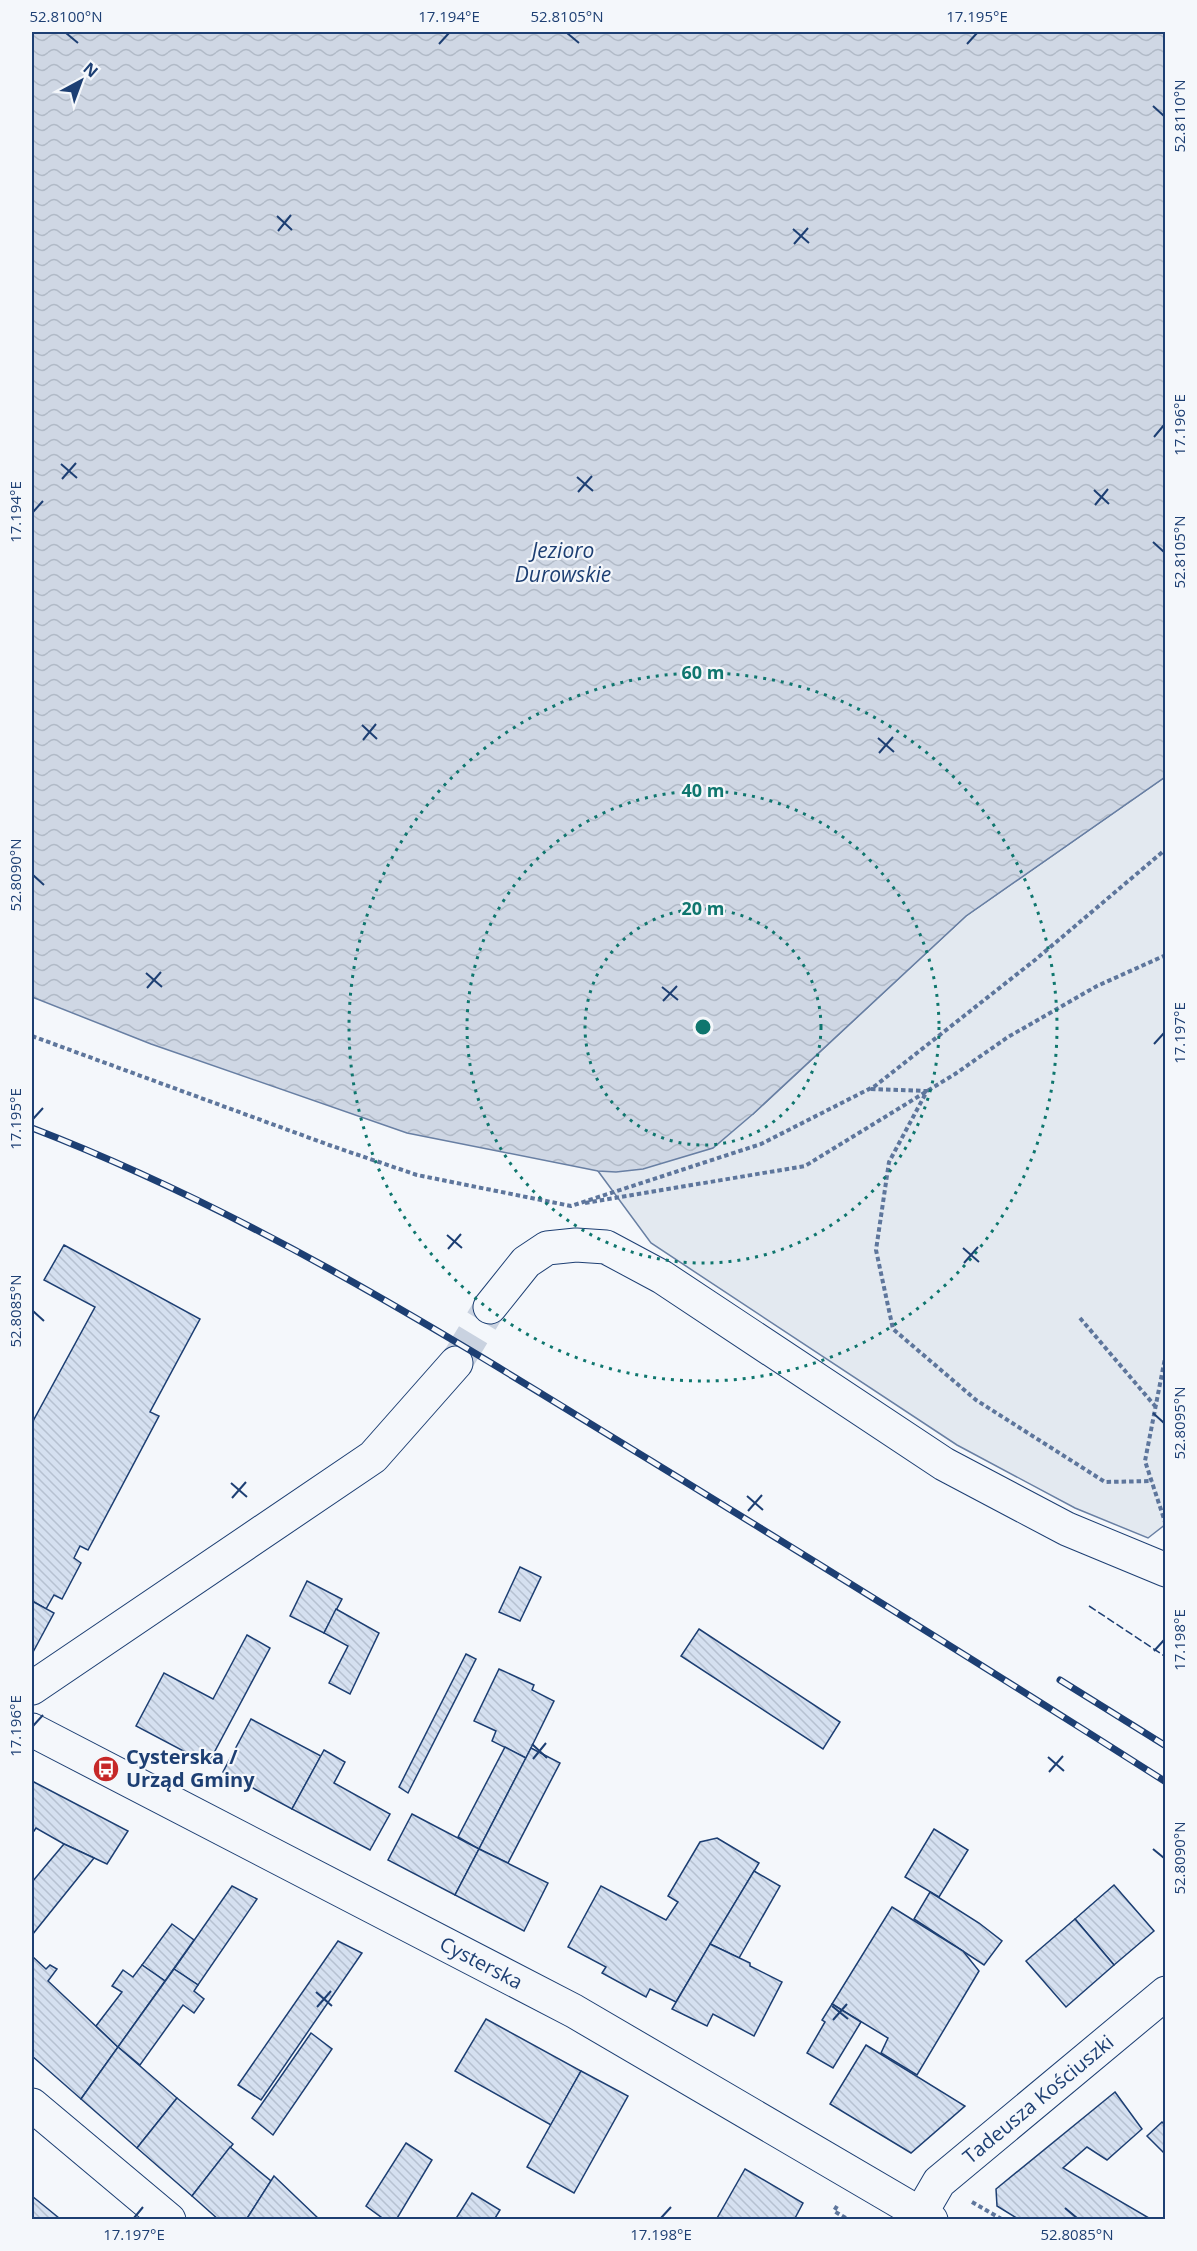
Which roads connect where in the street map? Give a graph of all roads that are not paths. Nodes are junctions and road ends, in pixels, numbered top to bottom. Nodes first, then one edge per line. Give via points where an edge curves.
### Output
1 (490, 1307) tunnel mouth
2 (456, 1363) tunnel mouth
3 (1166, 1570) edge
4 (32, 1688) edge
5 (32, 1730) edge
6 (1166, 1993) edge
7 (32, 2105) edge
8 (926, 2216) edge
9 (169, 2220) edge

1 - 3 street via 526,1262 548,1248 606,1248 662,1277 944,1464 1067,1529
2 - 4 street via 373,1457
5 - 8 street, Cysterska via 574,2011
6 - 8 street, Tadeusza Kościuszki via 939,2182
7 - 9 street

